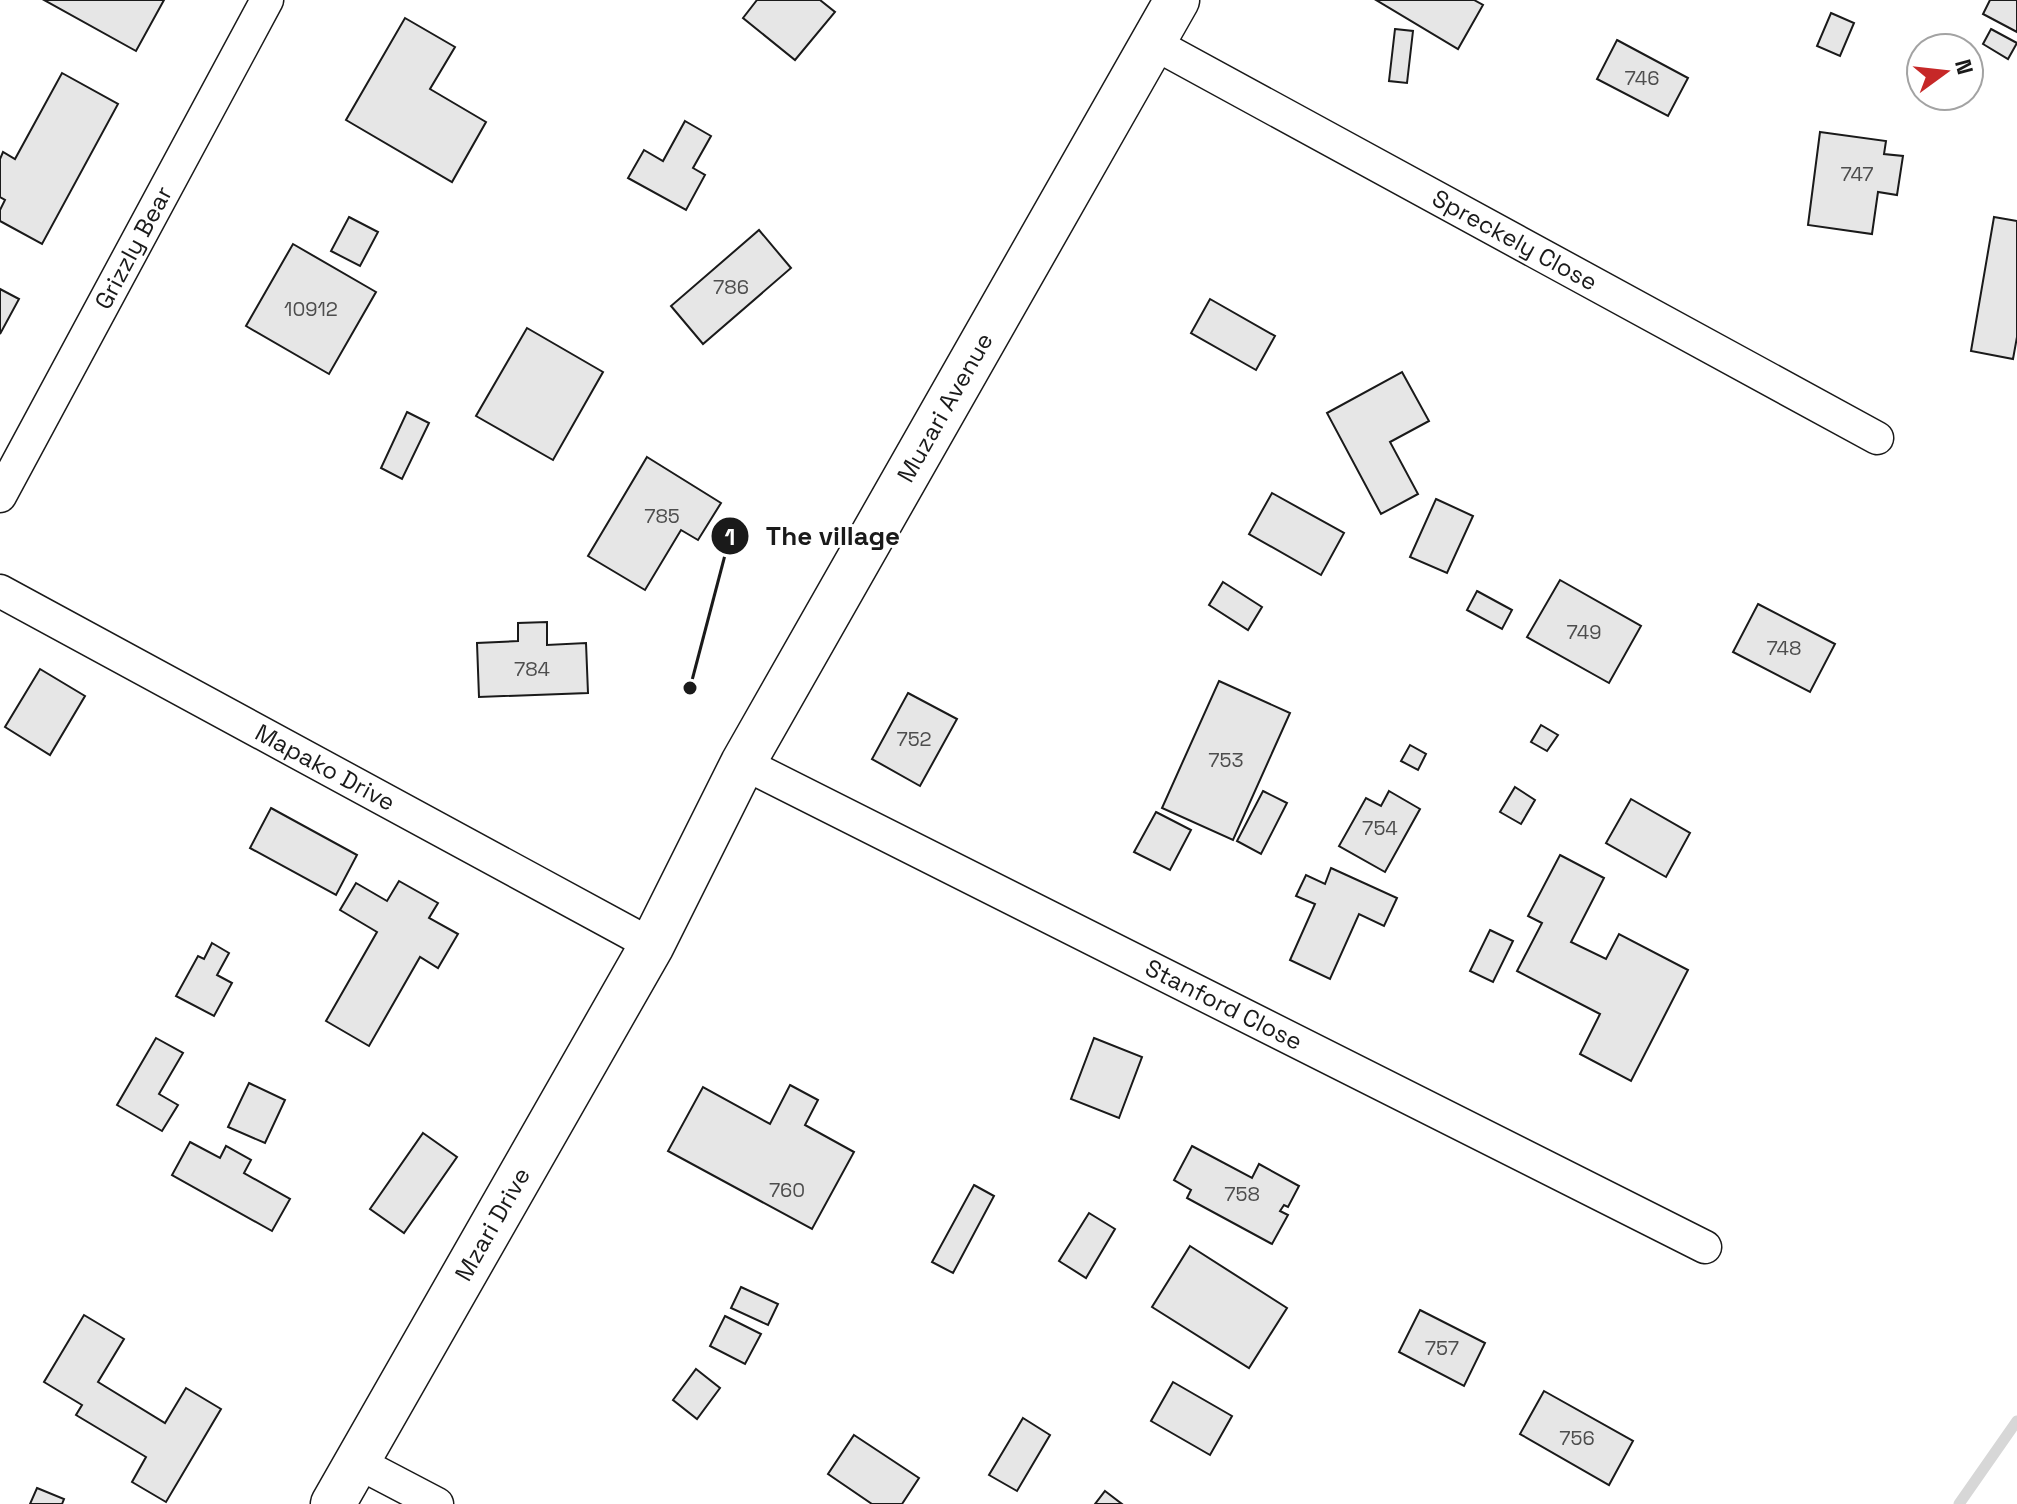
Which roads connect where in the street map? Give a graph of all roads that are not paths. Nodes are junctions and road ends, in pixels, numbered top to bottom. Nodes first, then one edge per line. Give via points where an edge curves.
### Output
1 (267, 0) edge
2 (1177, 0) edge
3 (1153, 43) junction
4 (1877, 438) dead end
5 (0, 496) edge
6 (0, 591) edge
7 (743, 763) junction
8 (652, 945) junction
9 (1705, 1247) dead end
10 (355, 1461) junction
11 (333, 1504) edge
12 (437, 1504) edge

1 - 5 street, Grizzly Bear
2 - 3 street, Muzari Avenue
3 - 4 street, Spreckely Close
3 - 7 street, Muzari Avenue
6 - 8 street, Mapako Drive
7 - 8 street, Muzari Avenue
7 - 9 street, Stanford Close
8 - 10 street, Mzari Drive
10 - 11 street, Mzari Drive
10 - 12 street

